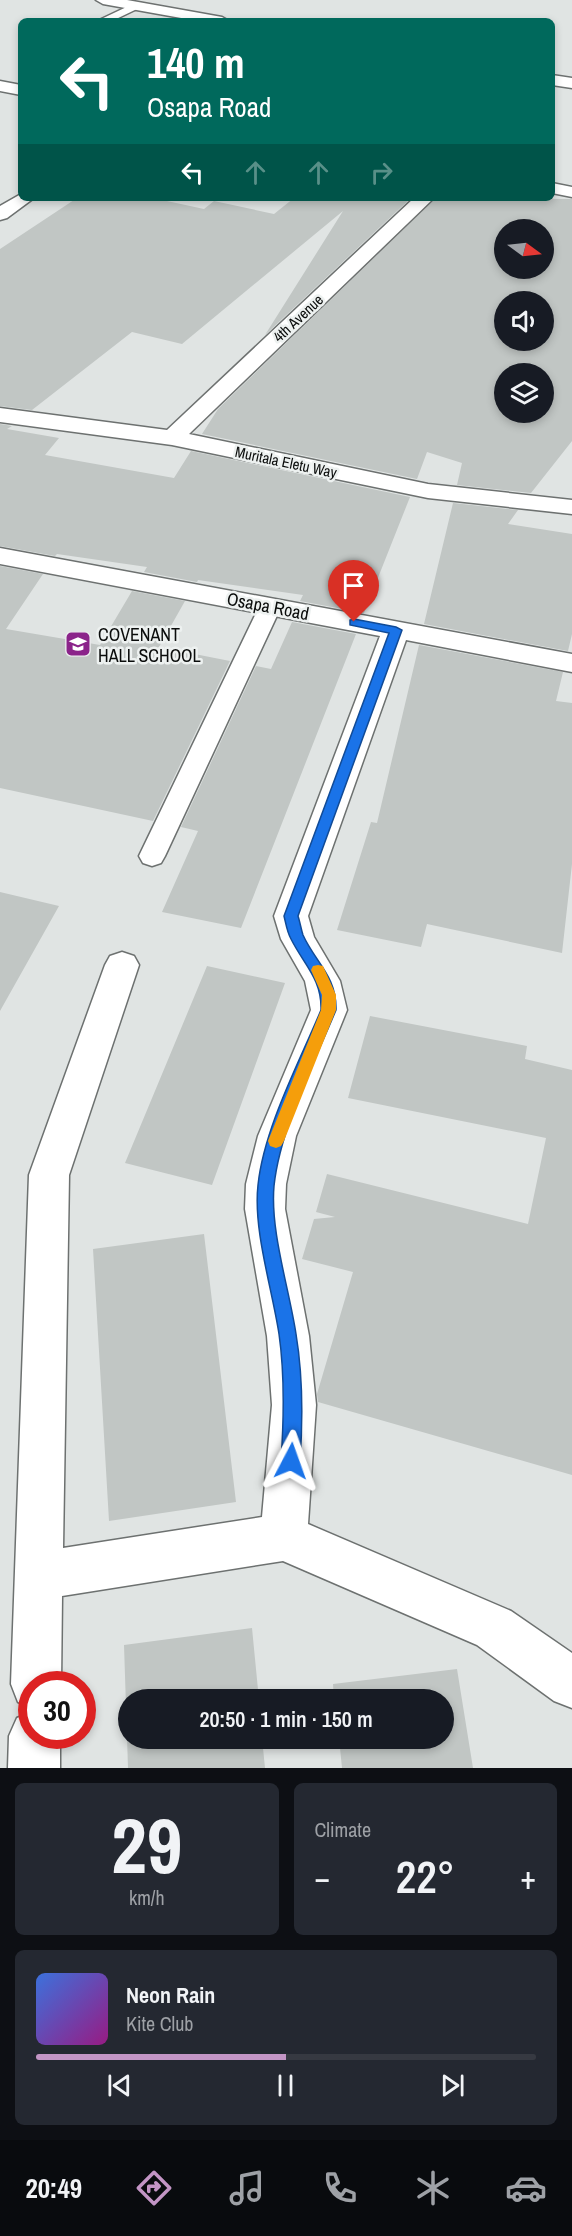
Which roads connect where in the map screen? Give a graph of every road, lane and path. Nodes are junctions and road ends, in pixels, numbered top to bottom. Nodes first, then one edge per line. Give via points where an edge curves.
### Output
1 (103, 0) edge
2 (135, 6) junction
3 (109, 18) edge
4 (191, 18) edge
5 (555, 80) edge
6 (572, 83) edge
7 (0, 86) edge
8 (18, 89) edge
9 (555, 189) edge
10 (572, 192) edge
11 (20, 201) edge
12 (422, 201) edge
13 (0, 214) edge
14 (0, 415) edge
15 (172, 438) junction
16 (572, 507) edge
17 (0, 556) edge
18 (270, 607) junction
19 (396, 630) junction
20 (572, 663) edge
21 (152, 856) dead end
22 (122, 965) dead end
23 (284, 1537) junction
24 (39, 1576) junction
25 (36, 1671) edge
26 (572, 1683) edge
27 (34, 1749) edge
28 (34, 1768) edge

1 - 2 street
2 - 3 lane
2 - 4 street
5 - 6 street
7 - 8 street
9 - 10 street
11 - 13 street
12 - 15 street, 4th Avenue
14 - 15 street, Muritala Eletu Way
15 - 16 street, Muritala Eletu Way via 428,491
17 - 18 street, Osapa Road
18 - 19 street, Osapa Road
18 - 21 lane
19 - 20 street, Osapa Road
19 - 23 street via 291,916 297,937 329,995 328,1010 277,1136 266,1184 265,1209 288,1336 294,1406
22 - 24 street via 49,1175
23 - 24 street
23 - 26 street via 494,1628
24 - 25 street
27 - 28 street

